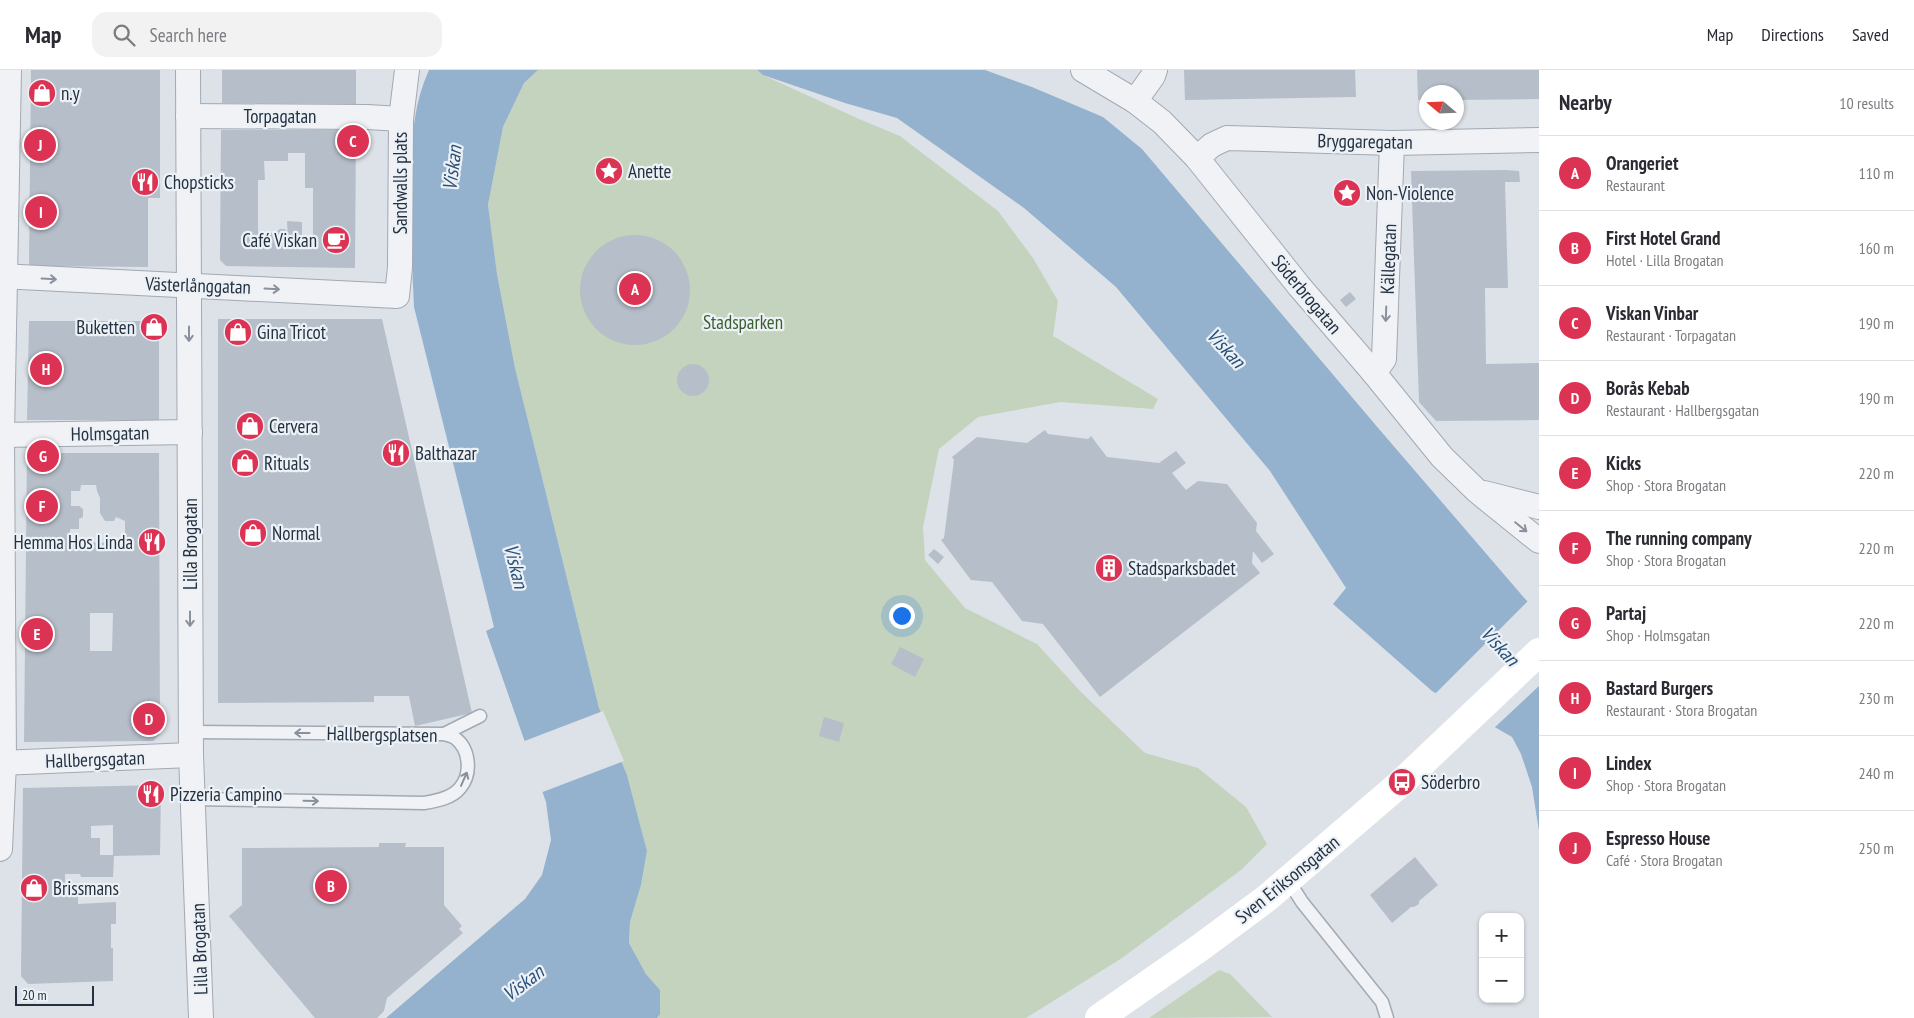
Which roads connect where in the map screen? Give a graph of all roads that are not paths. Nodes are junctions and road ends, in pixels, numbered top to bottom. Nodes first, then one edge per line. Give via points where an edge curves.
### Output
1 (9, 70) edge
2 (188, 70) edge
3 (1083, 70) edge
4 (1155, 70) edge
5 (408, 73) edge
6 (1135, 101) junction
7 (188, 116) junction
8 (401, 119) junction
9 (1539, 140) edge
10 (1392, 143) junction
11 (1197, 158) junction
12 (2, 276) edge
13 (189, 285) junction
14 (397, 296) joint
15 (1374, 373) junction
16 (190, 432) junction
17 (1, 435) edge
18 (1477, 491) junction
19 (1539, 507) edge
20 (1539, 541) edge
21 (1539, 652) edge
22 (480, 716) dead end
23 (191, 732) junction
24 (444, 734) junction
25 (191, 755) junction
26 (2, 763) edge
27 (193, 799) junction
28 (0, 849) edge
29 (1288, 880) junction
30 (201, 1018) edge
31 (1099, 1018) edge
32 (1387, 1018) edge

1 - 12 street
2 - 7 street, Lilla Brogatan
3 - 6 street, Söderbrogatan
4 - 6 street
5 - 8 street, Sandwalls plats
6 - 11 street, Söderbrogatan via 1162,122
7 - 8 street, Torpagatan
7 - 13 street, Lilla Brogatan
8 - 14 street, Sandwalls plats
9 - 10 street, Bryggaregatan
10 - 11 street, Bryggaregatan via 1227,138
10 -> 15 street, Källegatan via 1384,359
11 - 15 street, Söderbrogatan via 1299,286
12 -> 13 street, Västerlånggatan
12 - 17 street
13 -> 14 street, Västerlånggatan
13 -> 16 street, Lilla Brogatan
15 - 18 street, Söderbrogatan via 1442,457
16 - 17 street, Holmsgatan
16 -> 23 street, Lilla Brogatan
17 - 26 street
18 - 19 street, Söderbrogatan
18 -> 20 street, Söderbrogatan
21 - 29 street, Sven Eriksonsgatan via 1388,795
22 - 24 lane
24 -> 23 lane, Hallbergsplatsen
23 - 25 street, Lilla Brogatan
27 -> 24 lane, Hallbergsplatsen via 424,803 443,800 460,788 469,769 466,752 455,738
25 - 26 street, Hallbergsgatan
25 - 27 street, Lilla Brogatan
26 - 28 street
27 - 30 street, Lilla Brogatan
29 - 31 street, Sven Eriksonsgatan via 1201,947
29 - 32 lane via 1382,1002

